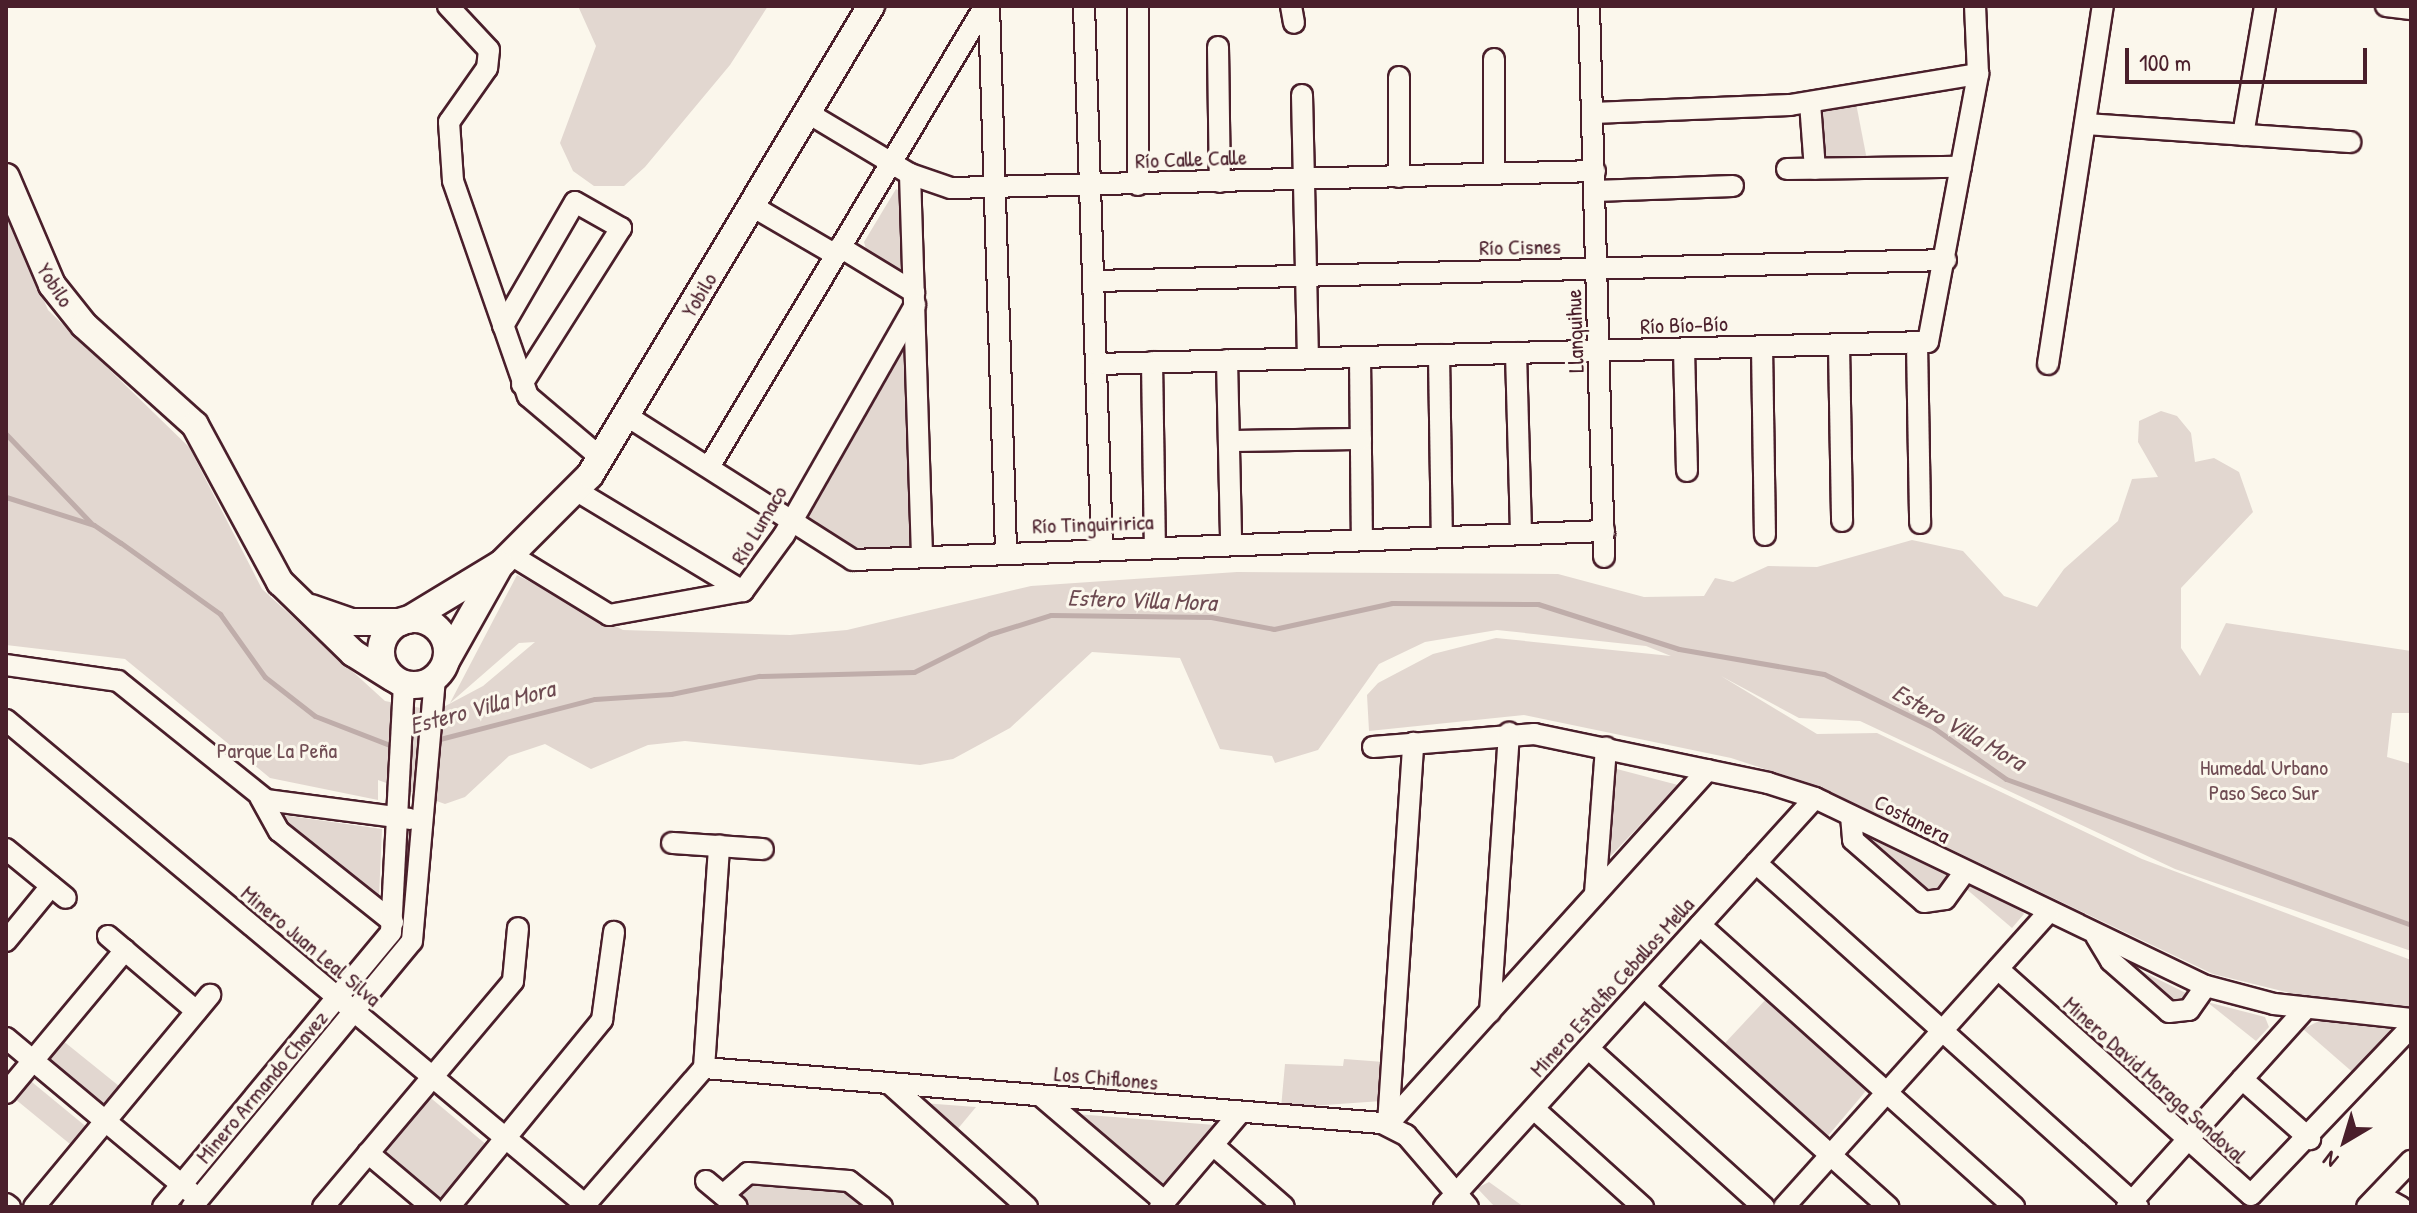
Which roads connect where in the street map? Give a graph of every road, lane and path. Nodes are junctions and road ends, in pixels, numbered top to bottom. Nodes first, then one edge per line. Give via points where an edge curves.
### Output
1 (448, 6) edge
2 (871, 6) edge
3 (987, 6) edge
4 (1084, 6) edge
5 (1138, 6) edge
6 (1589, 6) edge
7 (1975, 6) edge
8 (2103, 6) edge
9 (2265, 6) edge
10 (1218, 47) dead end
11 (1494, 59) dead end
12 (1978, 74) junction
13 (1399, 77) dead end
14 (1302, 95) dead end
15 (1800, 104) junction
16 (808, 113) junction
17 (1593, 113) junction
18 (2085, 124) junction
19 (2243, 135) junction
20 (2350, 142) dead end
21 (891, 163) junction
22 (1961, 167) junction
23 (1787, 169) dead end
24 (1815, 169) junction
25 (910, 174) junction
26 (1494, 174) junction
27 (6, 177) edge
28 (1399, 177) junction
29 (1304, 180) junction
30 (1595, 181) junction
31 (1220, 182) junction
32 (1138, 185) junction
33 (1092, 186) junction
34 (1733, 186) dead end
35 (994, 189) junction
36 (752, 206) junction
37 (838, 251) junction
38 (1946, 260) junction
39 (1596, 269) junction
40 (1306, 276) junction
41 (1095, 281) junction
42 (915, 298) junction
43 (503, 326) junction
44 (1917, 343) junction
45 (1839, 345) junction
46 (1762, 347) junction
47 (1684, 349) junction
48 (1601, 351) junction
49 (1516, 353) junction
50 (1439, 355) junction
51 (1360, 357) junction
52 (1308, 358) junction
53 (1227, 360) junction
54 (1152, 362) junction
55 (1097, 364) junction
56 (2048, 364) dead end
57 (522, 384) junction
58 (627, 416) junction
59 (1361, 439) junction
60 (1229, 441) junction
61 (601, 458) junction
62 (709, 467) junction
63 (1687, 471) dead end
64 (577, 491) junction
65 (791, 519) junction
66 (1842, 521) dead end
67 (1920, 523) dead end
68 (1604, 531) junction
69 (1521, 533) junction
70 (1765, 535) dead end
71 (1442, 536) junction
72 (1362, 539) junction
73 (1231, 543) junction
74 (1155, 546) junction
75 (1102, 548) junction
76 (1006, 551) junction
77 (922, 554) junction
78 (1604, 557) dead end
79 (507, 559) junction
80 (743, 591) junction
81 (300, 602) junction
82 (405, 621) junction
83 (6, 665) edge
84 (441, 669) junction
85 (401, 690) junction
86 (6, 720) edge
87 (1509, 733) junction
88 (1413, 743) junction
89 (1373, 747) dead end
90 (1606, 747) junction
91 (1708, 770) junction
92 (260, 797) junction
93 (1815, 798) junction
94 (400, 808) junction
95 (1851, 816) junction
96 (422, 820) junction
97 (672, 843) dead end
98 (719, 846) junction
99 (6, 849) edge
100 (763, 849) dead end
101 (1756, 863) junction
102 (1964, 873) junction
103 (1595, 894) junction
104 (2048, 913) junction
105 (393, 922) junction
106 (1700, 925) junction
107 (518, 928) dead end
108 (614, 932) dead end
109 (108, 936) dead end
110 (2096, 936) junction
111 (6, 941) edge
112 (125, 950) junction
113 (1998, 969) junction
114 (2206, 986) junction
115 (1644, 987) junction
116 (210, 995) dead end
117 (337, 999) junction
118 (2306, 1008) junction
119 (196, 1011) junction
120 (1490, 1012) junction
121 (354, 1014) junction
122 (2411, 1019) edge
123 (2411, 1027) edge
124 (1942, 1031) junction
125 (6, 1038) edge
126 (1589, 1049) junction
127 (33, 1061) junction
128 (704, 1068) junction
129 (431, 1078) junction
130 (2242, 1079) junction
131 (890, 1084) junction
132 (6, 1093) edge
133 (1887, 1093) junction
134 (1042, 1097) junction
135 (1534, 1109) junction
136 (1239, 1114) junction
137 (105, 1121) junction
138 (1388, 1124) junction
139 (2310, 1139) junction
140 (506, 1140) junction
141 (2187, 1141) junction
142 (1213, 1145) junction
143 (368, 1153) junction
144 (1830, 1155) junction
145 (2411, 1161) edge
146 (706, 1181) dead end
147 (182, 1185) junction
148 (730, 1201) edge
149 (2373, 1201) edge
150 (1456, 1203) edge
151 (199, 1204) edge
152 (1163, 1204) edge
153 (2132, 1205) edge
154 (585, 1206) edge
155 (34, 1207) edge
156 (163, 1207) edge
157 (323, 1207) edge
158 (432, 1207) edge
159 (449, 1207) edge
160 (882, 1207) edge
161 (1027, 1207) edge
162 (1284, 1207) edge
163 (1643, 1207) edge
164 (1764, 1207) edge
165 (1784, 1207) edge
166 (1888, 1207) edge
167 (2014, 1207) edge
168 (2401, 1207) edge

1 - 43 street via 489,50 487,68 449,122 447,154
2 - 16 main road, Yobilo
3 - 21 street
3 - 35 street
4 - 33 street
5 - 32 street
6 - 17 street, Llanquihue
7 - 12 street
8 - 18 street
9 - 19 street
10 - 31 street
11 - 26 street
12 - 15 street
12 - 22 street
13 - 28 street
14 - 29 street
15 - 17 street
15 - 24 street
16 - 21 street, Río Calle Calle
16 - 36 main road, Yobilo
17 - 30 street, Llanquihue
18 - 19 street
18 - 56 street
19 - 20 street
21 - 25 street, Río Calle Calle
21 - 37 street
22 - 24 street
22 - 38 street
23 - 24 street
25 - 35 street, Río Calle Calle via 951,188
25 - 42 street
26 - 28 street, Río Calle Calle
26 - 30 street, Río Calle Calle
27 - 81 main road, Yobilo via 62,299 195,425 270,567
28 - 29 street, Río Calle Calle
29 - 31 street, Río Calle Calle
29 - 40 street
30 - 34 street, Río Calle Calle
30 - 39 street, Llanquihue
31 - 32 street, Río Calle Calle
32 - 33 street, Río Calle Calle
33 - 35 street, Río Calle Calle
33 - 41 street
35 - 76 street
36 - 37 street
36 - 58 main road, Yobilo
37 - 42 street
37 - 62 street
38 - 39 street, Río Cisnes
38 - 44 street via 1933,337
39 - 40 street, Río Cisnes
39 - 48 street, Llanquihue
40 - 41 street, Río Cisnes
40 - 52 street
41 - 55 street
42 - 65 street, Río Lumaco
42 - 77 street
43 - 57 street
43 - 57 street via 575,202 621,228
44 - 45 street, Río Bío-Bío
44 - 67 street
45 - 46 street, Río Bío-Bío
45 - 66 street
46 - 47 street, Río Bío-Bío
46 - 70 street
47 - 48 street, Río Bío-Bío
47 - 63 street
48 - 49 street, Río Bío-Bío
48 - 68 street, Llanquihue
49 - 50 street, Río Bío-Bío
49 - 69 street
50 - 51 street, Río Bío-Bío
50 - 71 street
51 - 52 street, Río Bío-Bío
51 - 59 street
52 - 53 street, Río Bío-Bío
53 - 54 street, Río Bío-Bío
53 - 60 street
54 - 55 street, Río Bío-Bío
54 - 74 street
55 - 75 street
57 - 61 street via 544,417
58 - 61 main road, Yobilo
58 - 62 street, Río Tinguiririca
59 - 60 street
59 - 72 street
60 - 73 street
61 - 64 main road, Yobilo
62 - 65 street, Río Tinguiririca
64 - 79 main road, Yobilo
64 - 80 street
65 - 77 street, Río Tinguiririca via 846,558
65 - 80 street, Río Lumaco
68 - 69 street, Río Tinguiririca
68 - 78 street, Llanquihue
69 - 71 street, Río Tinguiririca
71 - 72 street, Río Tinguiririca
72 - 73 street, Río Tinguiririca
73 - 74 street, Río Tinguiririca
74 - 75 street, Río Tinguiririca
75 - 76 street, Río Tinguiririca
76 - 77 street, Río Tinguiririca
79 - 80 street, Río Lumaco via 609,615
79 - 82 main road, Yobilo
79 - 84 main road, Yobilo
81 - 82 main road, Yobilo via 351,622
81 - 85 main road, Yobilo
82 - 84 main road, Yobilo via 438,630
82 - 85 main road via 382,648
83 - 92 street via 118,681
84 - 85 main road
84 - 96 street, Minero Armando Chavez via 428,707
85 - 94 street
86 - 117 street, Minero Juan Leal Silva
87 - 88 street, Costanera
87 - 90 street, Costanera
87 - 120 street
88 - 89 street, Costanera
88 - 138 street
90 - 91 street, Costanera
90 - 103 street
91 - 93 street, Costanera
91 - 103 street
92 - 94 street
92 - 105 street via 279,831
93 - 95 street, Costanera
93 - 101 street, Minero Estolfio Ceballos Mella
94 - 96 street
94 - 105 street
95 - 102 street, Costanera
95 - 102 street via 1853,840 1924,902 1945,899
96 - 121 street, Minero Armando Chavez via 412,941
97 - 98 street
98 - 100 street
98 - 128 street
99 - 111 street via 59,892
101 - 106 street, Minero Estolfio Ceballos Mella
101 - 124 street
102 - 104 street, Costanera
103 - 120 street
104 - 110 street, Costanera
104 - 113 street
105 - 117 street, Minero Armando Chavez
106 - 115 street, Minero Estolfio Ceballos Mella
106 - 133 street
107 - 129 street via 513,981
108 - 140 street via 602,1020
109 - 112 street
110 - 114 street, Costanera
110 - 114 street via 2111,961 2169,1012 2186,1013
112 - 119 street
112 - 127 street
113 - 124 street
113 - 141 street, Minero David Moraga Sandoval
114 - 118 street, Costanera
115 - 126 street, Minero Estolfio Ceballos Mella
115 - 144 street
116 - 119 street
117 - 121 street, Minero Juan Leal Silva
117 - 147 street, Minero Armando Chavez
118 - 122 street, Costanera
118 - 130 street
119 - 137 street
120 - 138 street
121 - 129 street, Minero Juan Leal Silva
121 - 151 street, Minero Armando Chavez
123 - 139 street, Minero David Moraga Sandoval
124 - 133 street
124 - 153 street
125 - 127 street
126 - 135 street, Minero Estolfio Ceballos Mella
126 - 164 street
127 - 132 street
127 - 137 street
128 - 131 street, Los Chiflones
128 - 154 street
129 - 140 street, Minero Juan Leal Silva
129 - 143 street
130 - 139 street
130 - 141 street
131 - 134 street, Los Chiflones
131 - 161 street
133 - 144 street
133 - 167 street
134 - 136 street, Los Chiflones
134 - 152 street
135 - 150 street, Minero Estolfio Ceballos Mella
135 - 163 street
136 - 138 street, Los Chiflones
136 - 142 street
137 - 147 street
137 - 155 street
138 - 150 street
139 - 141 street, Minero David Moraga Sandoval via 2251,1195
140 - 154 street, Minero Juan Leal Silva
140 - 159 street
141 - 153 street
142 - 152 street
142 - 162 street
143 - 157 street
143 - 158 street
144 - 165 street
144 - 166 street
145 - 149 street
146 - 148 street
147 - 151 street
147 - 156 street, Minero Armando Chavez
148 - 160 street via 748,1173 849,1181
149 - 168 street

